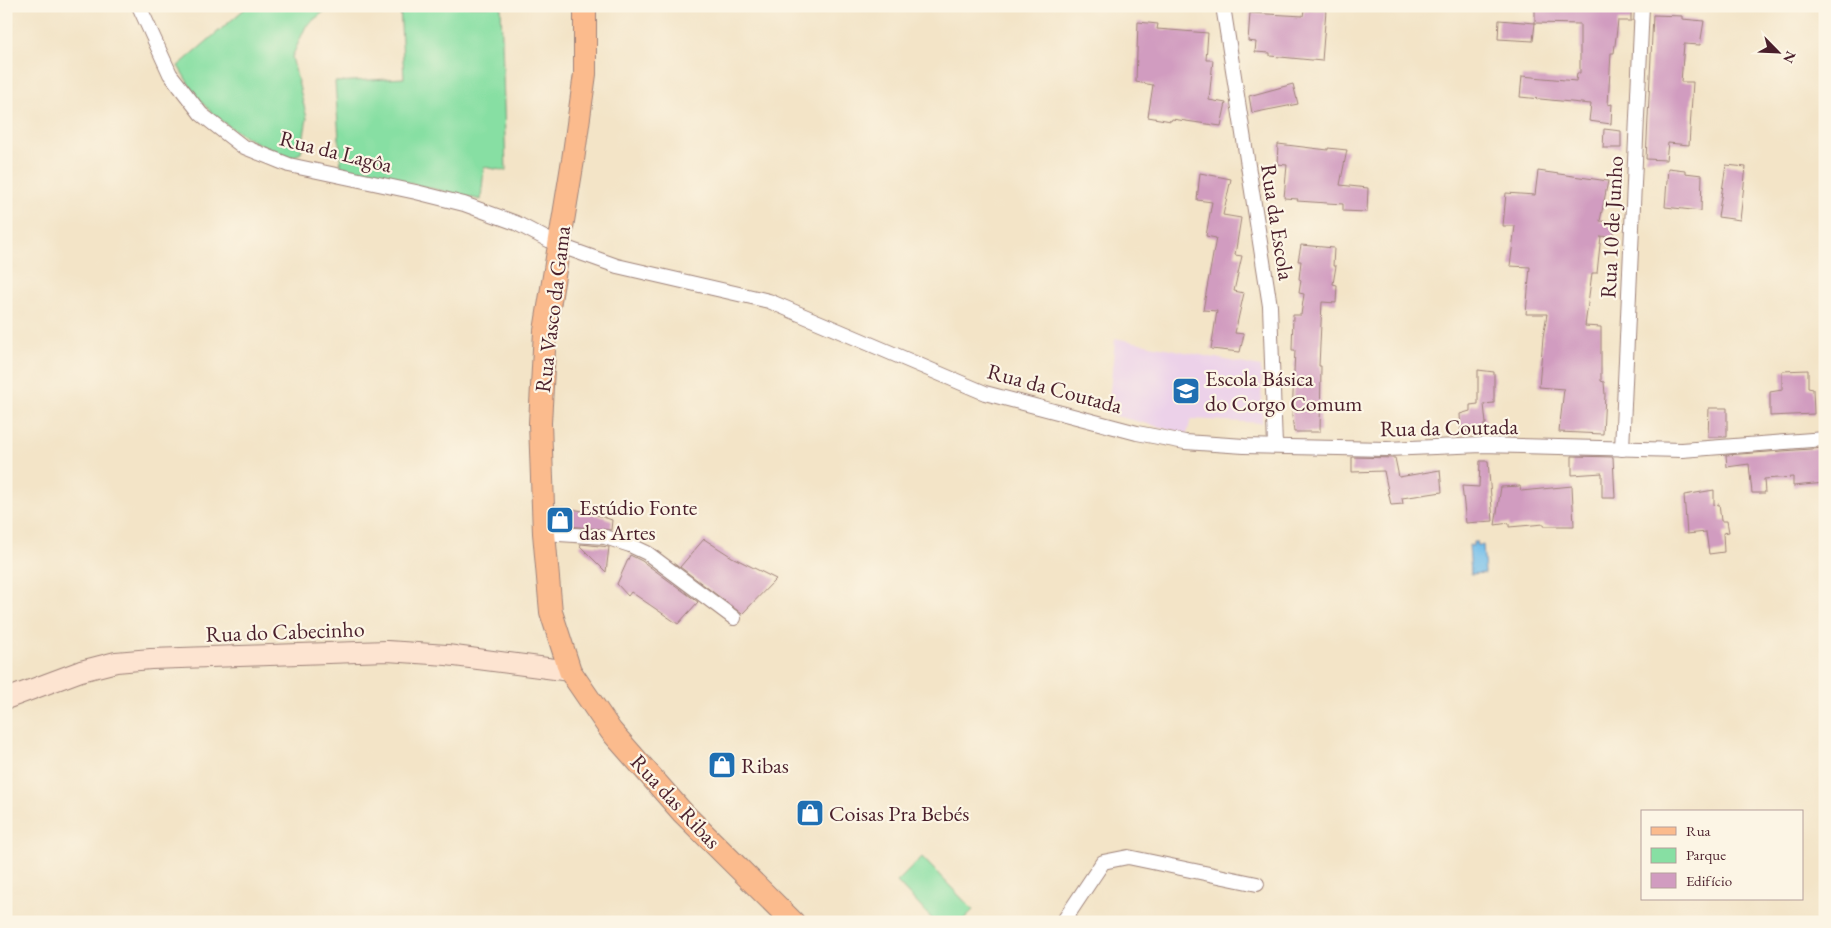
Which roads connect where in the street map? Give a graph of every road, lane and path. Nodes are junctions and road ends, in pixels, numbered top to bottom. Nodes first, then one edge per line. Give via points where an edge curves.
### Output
1 (139, 6) edge
2 (585, 6) edge
3 (1223, 6) edge
4 (1642, 6) edge
5 (558, 244) junction
6 (769, 301) joint
7 (1825, 439) edge
8 (1275, 446) junction
9 (1622, 449) junction
10 (544, 533) junction
11 (734, 618) dead end
12 (570, 671) junction
13 (6, 699) edge
14 (1257, 884) dead end
15 (793, 922) edge
16 (1063, 922) edge

1 - 5 street, Rua da Lagôa via 170,74 201,114 242,146 289,165 464,204 516,223
2 - 5 main road, Rua Vasco da Gama via 585,74
3 - 8 street, Rua da Escola via 1270,306
4 - 9 street, Rua 10 de Junho
5 - 6 street, Rua da Lagôa via 617,266
5 - 10 main road, Rua Vasco da Gama via 545,331 540,423
6 - 8 street, Rua da Coutada via 985,393 1185,442
7 - 9 street, Rua da Coutada via 1682,450
8 - 9 street, Rua da Coutada via 1387,449 1482,444
10 - 11 street via 605,537 630,544
10 - 12 main road, Rua Vasco da Gama via 552,612
12 - 13 street, Rua do Cabecinho via 447,655 386,651 151,659 116,662 81,671
12 - 15 main road, Rua das Ribas via 612,731 683,813
14 - 16 street via 1128,857 1103,862

